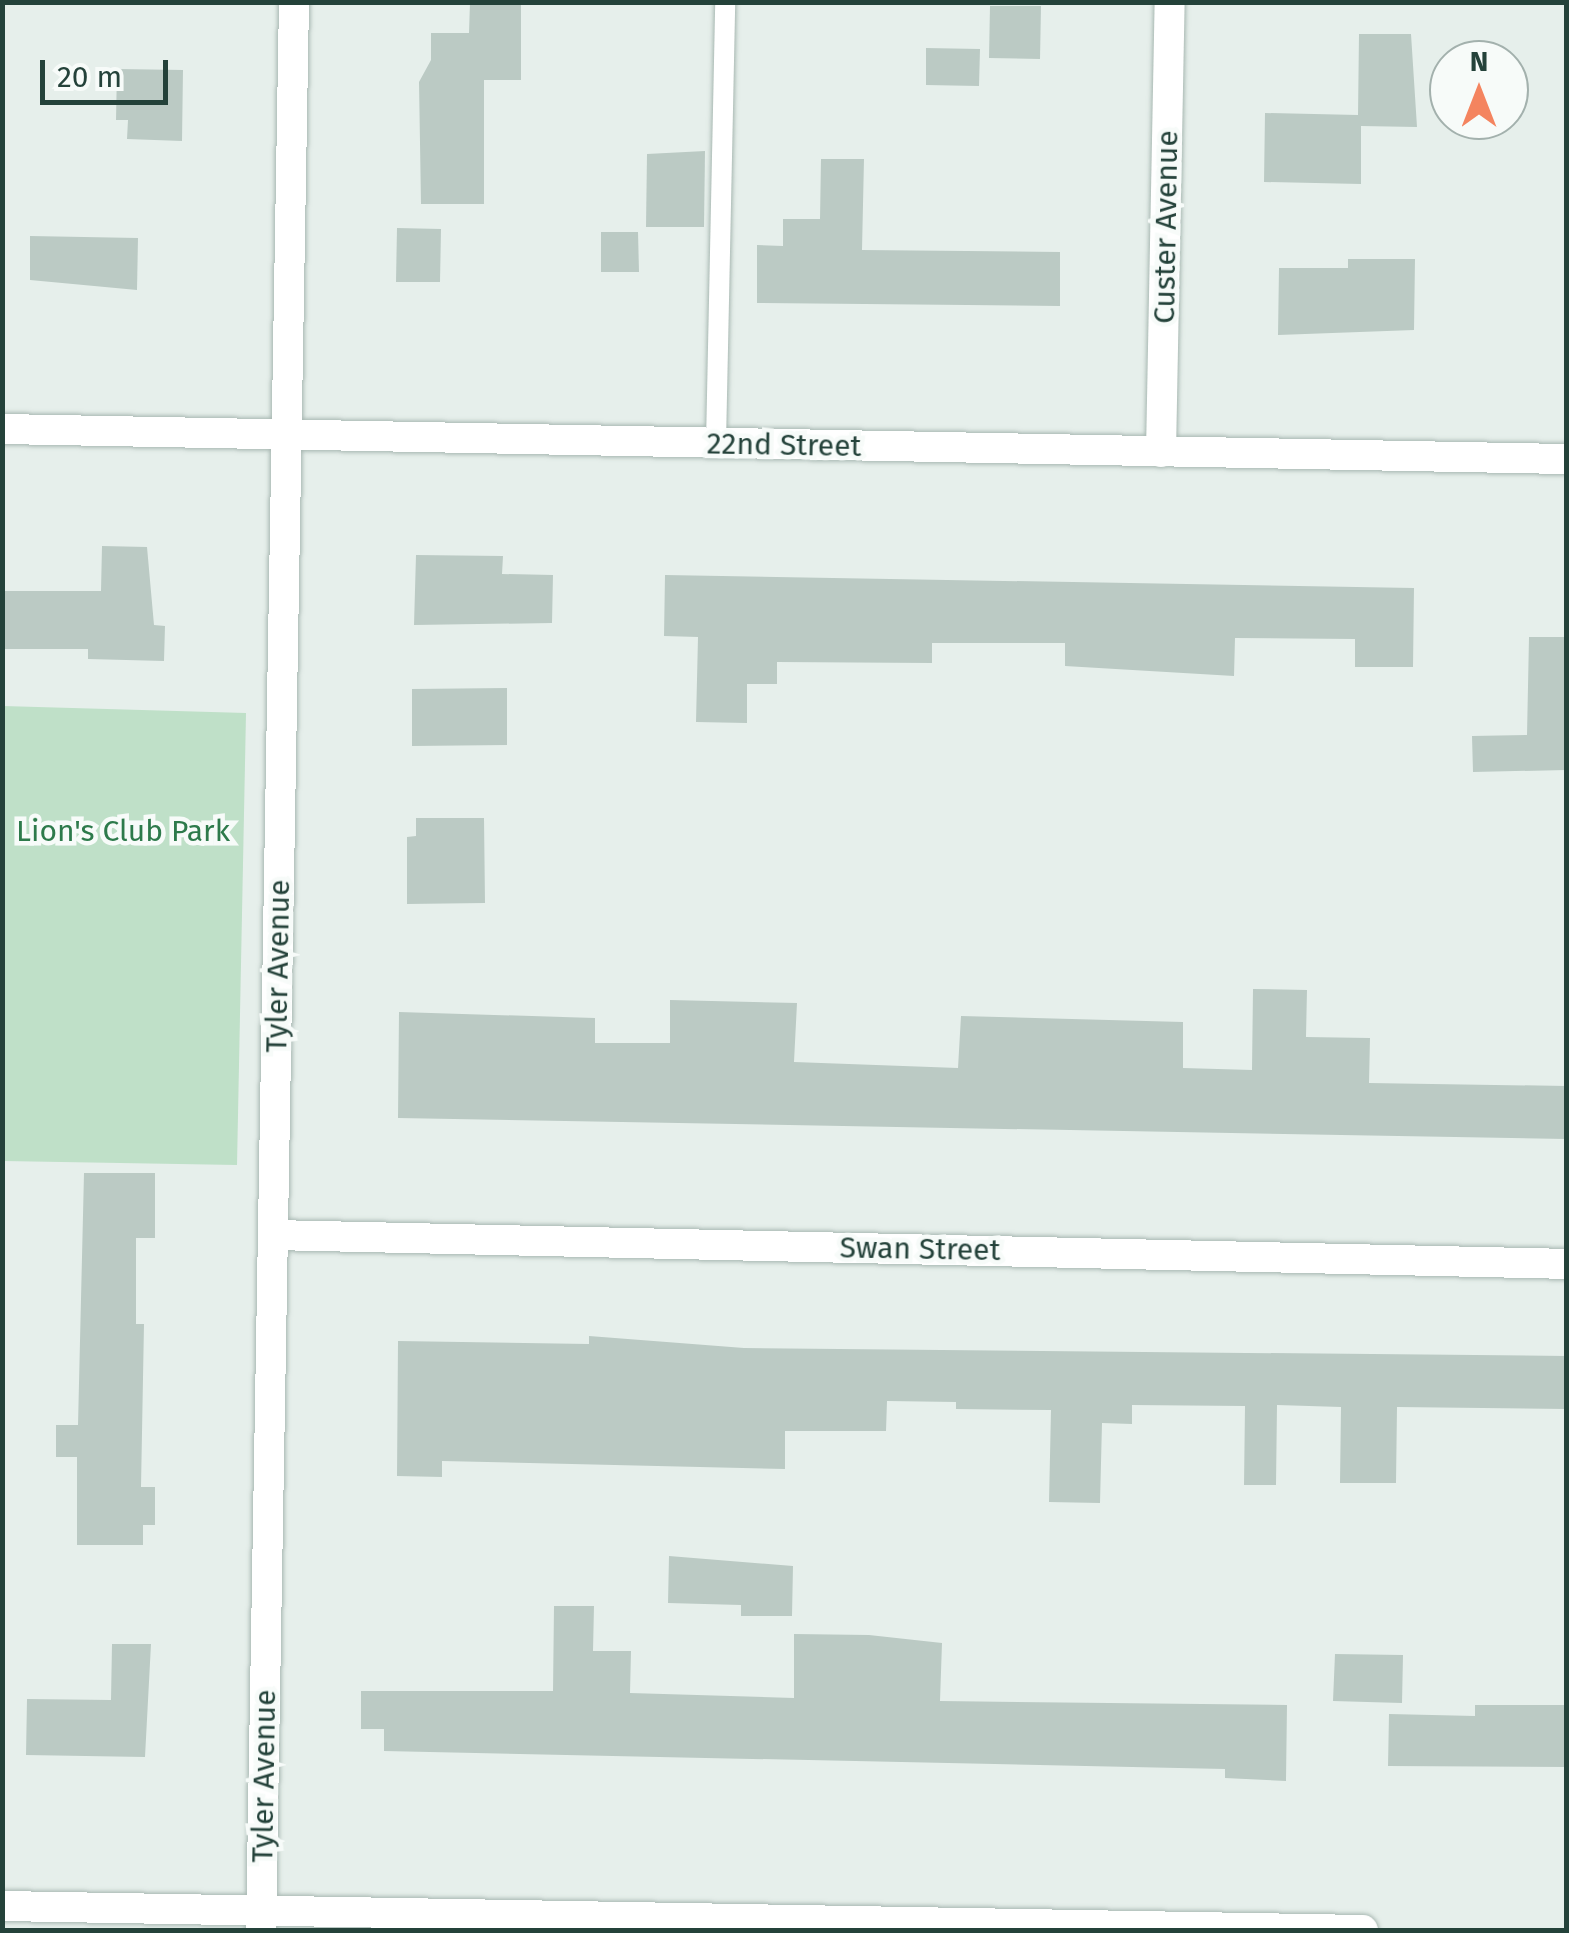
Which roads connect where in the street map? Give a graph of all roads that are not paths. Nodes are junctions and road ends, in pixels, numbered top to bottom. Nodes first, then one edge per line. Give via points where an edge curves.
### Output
1 (294, 2) edge
2 (725, 2) edge
3 (1170, 2) edge
4 (2, 429) edge
5 (286, 435) junction
6 (716, 443) junction
7 (1161, 452) junction
8 (1566, 460) edge
9 (273, 1235) junction
10 (1566, 1264) edge
11 (2, 1906) edge
12 (261, 1920) edge
13 (679, 1924) edge
14 (1106, 1928) edge
15 (1363, 1930) edge

1 - 5 street, Tyler Avenue
2 - 6 lane
3 - 7 street, Custer Avenue
4 - 5 street, 22nd Street
5 - 6 street, 22nd Street
5 - 9 street, Tyler Avenue
6 - 7 street, 22nd Street
7 - 8 street, 22nd Street
9 - 10 street, Swan Street
9 - 12 street, Tyler Avenue
11 - 12 street
12 - 13 street
13 - 14 street
14 - 15 street

